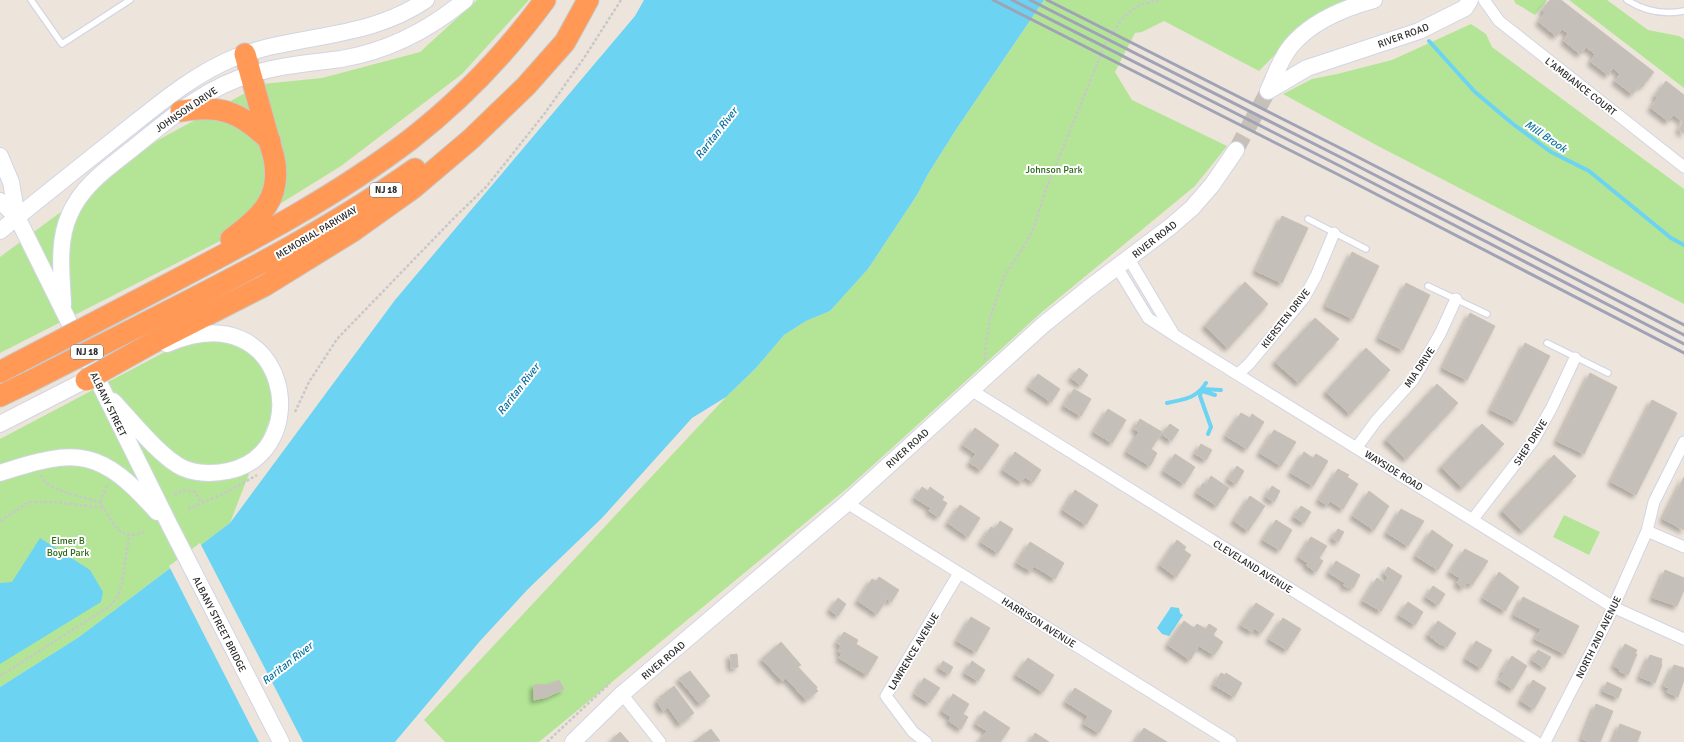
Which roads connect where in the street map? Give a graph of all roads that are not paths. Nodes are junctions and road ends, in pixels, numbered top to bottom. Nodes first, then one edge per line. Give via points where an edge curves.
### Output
1 (31, 0) edge
2 (130, 0) edge
3 (426, 0) edge
4 (465, 0) edge
5 (545, 0) edge
6 (583, 0) edge
7 (588, 0) edge
8 (1374, 0) edge
9 (1470, 0) edge
10 (1484, 0) edge
11 (1627, 0) edge
12 (1684, 11) edge
13 (245, 54) junction
14 (250, 74) junction
15 (181, 111) junction
16 (270, 142) junction
17 (1236, 150) tunnel mouth
18 (0, 156) edge
19 (1684, 167) edge
20 (0, 201) edge
21 (17, 217) junction
22 (1308, 219) dead end
23 (0, 231) edge
24 (1334, 234) junction
25 (1366, 249) dead end
26 (1123, 263) junction
27 (183, 276) junction
28 (1428, 286) dead end
29 (1456, 299) junction
30 (63, 311) junction
31 (1487, 314) dead end
32 (1547, 343) dead end
33 (155, 345) junction
34 (1575, 358) junction
35 (0, 372) edge
36 (1608, 373) dead end
37 (1238, 374) junction
38 (93, 384) junction
39 (971, 390) junction
40 (0, 396) edge
41 (0, 424) edge
42 (1684, 442) edge
43 (1357, 447) junction
44 (0, 473) edge
45 (847, 503) junction
46 (1473, 519) junction
47 (170, 526) junction
48 (1646, 531) junction
49 (1684, 547) edge
50 (960, 573) junction
51 (1613, 607) junction
52 (1684, 639) edge
53 (622, 694) junction
54 (280, 742) edge
55 (573, 742) edge
56 (660, 742) edge
57 (926, 742) edge
58 (1231, 742) edge
59 (1536, 742) edge
60 (1545, 742) edge

1 - 2 lane via 62,44
3 - 13 street, JOHNSON DRIVE via 378,24 348,32 287,42
4 - 14 street, JOHNSON DRIVE via 426,28 384,48
5 - 27 highway, NJ 18 via 519,34 485,71 410,139 323,198
6 - 40 highway, MEMORIAL PARKWAY / NJ 18, bridge via 561,30 510,86 457,136 418,167 357,208 288,249
7 - 33 highway via 565,42 526,86 471,139 412,189 353,231 264,286
8 - 9 street, RIVER ROAD via 1326,18 1310,29 1291,47 1268,91 1307,68 1419,31 1466,8
10 - 19 street, L'AMBIANCE COURT via 1499,21
11 - 12 lane via 1653,11
13 - 14 highway
13 - 21 street, JOHNSON DRIVE via 225,62 191,82 137,121
14 - 15 street, JOHNSON DRIVE via 216,88
14 - 16 highway
15 - 16 highway via 211,108 229,112 246,120
15 - 30 street, JOHNSON DRIVE via 96,178 77,200 68,216 62,243
16 - 27 highway via 276,174 274,192 266,208 247,227
17 - 26 street, RIVER ROAD via 1212,185 1192,208
18 - 21 street, ALBANY STREET via 11,182
20 - 21 street, ALBANY STREET
21 - 23 street, JOHNSON DRIVE
21 - 30 street, ALBANY STREET
22 - 24 lane
24 - 25 lane
24 - 37 street, KIERSTEN DRIVE via 1304,298
26 - 37 street, WAYSIDE ROAD via 1148,318
26 - 39 street, RIVER ROAD via 1043,325
27 - 35 highway, NJ 18, bridge
28 - 29 lane
29 - 31 lane
29 - 43 street, MIA DRIVE via 1440,334 1412,380
30 - 38 street, ALBANY STREET
32 - 34 lane
33 - 38 highway, bridge
33 - 38 street via 215,333 234,336 260,352 273,370 281,404 275,431 257,456 241,467 221,472 202,473 183,468 165,456
34 - 36 lane
34 - 46 street, SHEP DRIVE via 1552,408 1533,441
37 - 43 street, WAYSIDE ROAD
38 - 41 street via 40,404
38 - 47 street, ALBANY STREET
39 - 45 street, RIVER ROAD
39 - 59 street, CLEVELAND AVENUE
42 - 48 street, NORTH 2ND AVENUE via 1654,502
43 - 46 street, WAYSIDE ROAD
44 - 47 street via 57,457 76,457 96,462 122,476
45 - 50 street, HARRISON AVENUE
45 - 53 street, RIVER ROAD
46 - 51 street, WAYSIDE ROAD
47 - 54 street, ALBANY STREET BRIDGE
48 - 49 street
48 - 51 street, NORTH 2ND AVENUE
50 - 57 street, LAWRENCE AVENUE via 886,696 913,732
50 - 58 street, HARRISON AVENUE
51 - 52 street, WAYSIDE ROAD
51 - 60 street, NORTH 2ND AVENUE
53 - 55 street, RIVER ROAD
53 - 56 street

